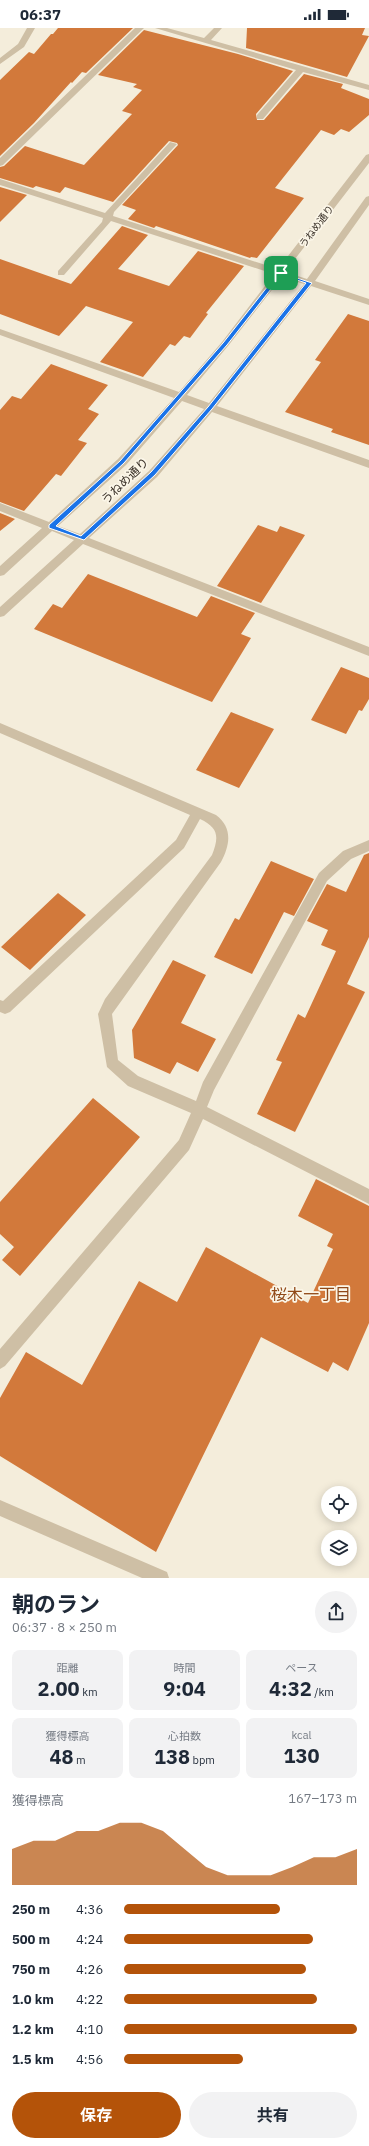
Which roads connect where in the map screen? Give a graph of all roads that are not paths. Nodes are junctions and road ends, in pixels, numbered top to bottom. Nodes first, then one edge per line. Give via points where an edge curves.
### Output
1 (31, 28) edge
2 (140, 28) edge
3 (159, 28) edge
4 (218, 28) edge
5 (206, 41) junction
6 (0, 62) edge
7 (302, 68) junction
8 (369, 88) edge
9 (260, 117) dead end
10 (173, 144) dead end
11 (369, 157) edge
12 (0, 163) edge
13 (0, 182) edge
14 (369, 199) edge
15 (108, 217) junction
16 (61, 273) dead end
17 (281, 273) junction
18 (309, 283) junction
19 (369, 302) edge
20 (0, 332) edge
21 (180, 397) junction
22 (210, 408) junction
23 (369, 464) edge
24 (0, 507) edge
25 (52, 527) junction
26 (82, 539) junction
27 (0, 572) edge
28 (0, 613) edge
29 (369, 652) edge
30 (0, 728) edge
31 (197, 813) junction
32 (369, 845) edge
33 (0, 1006) edge
34 (200, 1110) junction
35 (369, 1197) edge
36 (0, 1361) edge
37 (0, 1508) edge
38 (161, 1578) edge

1 - 6 street via 21,45
2 - 12 street
3 - 5 street
4 - 5 street
5 - 7 street
7 - 8 street
7 - 9 street
10 - 15 street via 110,211
11 - 17 street, うねめ通り
13 - 15 street
14 - 18 street, うねめ通り
15 - 16 street via 106,223
15 - 17 street
17 - 18 street
17 - 21 street, うねめ通り
18 - 19 street
18 - 22 street, うねめ通り
20 - 21 street
21 - 22 street
21 - 25 street, うねめ通り via 122,462
22 - 23 street
22 - 26 street, うねめ通り via 153,474
24 - 25 street
25 - 26 street
25 - 27 street, うねめ通り
26 - 28 street, うねめ通り
26 - 29 street
30 - 31 street
31 - 33 street via 180,844 5,1008
31 - 34 street via 218,823 224,834 217,858 110,1003 105,1014 112,1063 133,1081
32 - 34 street via 347,855 323,878 208,1087
34 - 35 street
34 - 36 street via 184,1145
37 - 38 street

